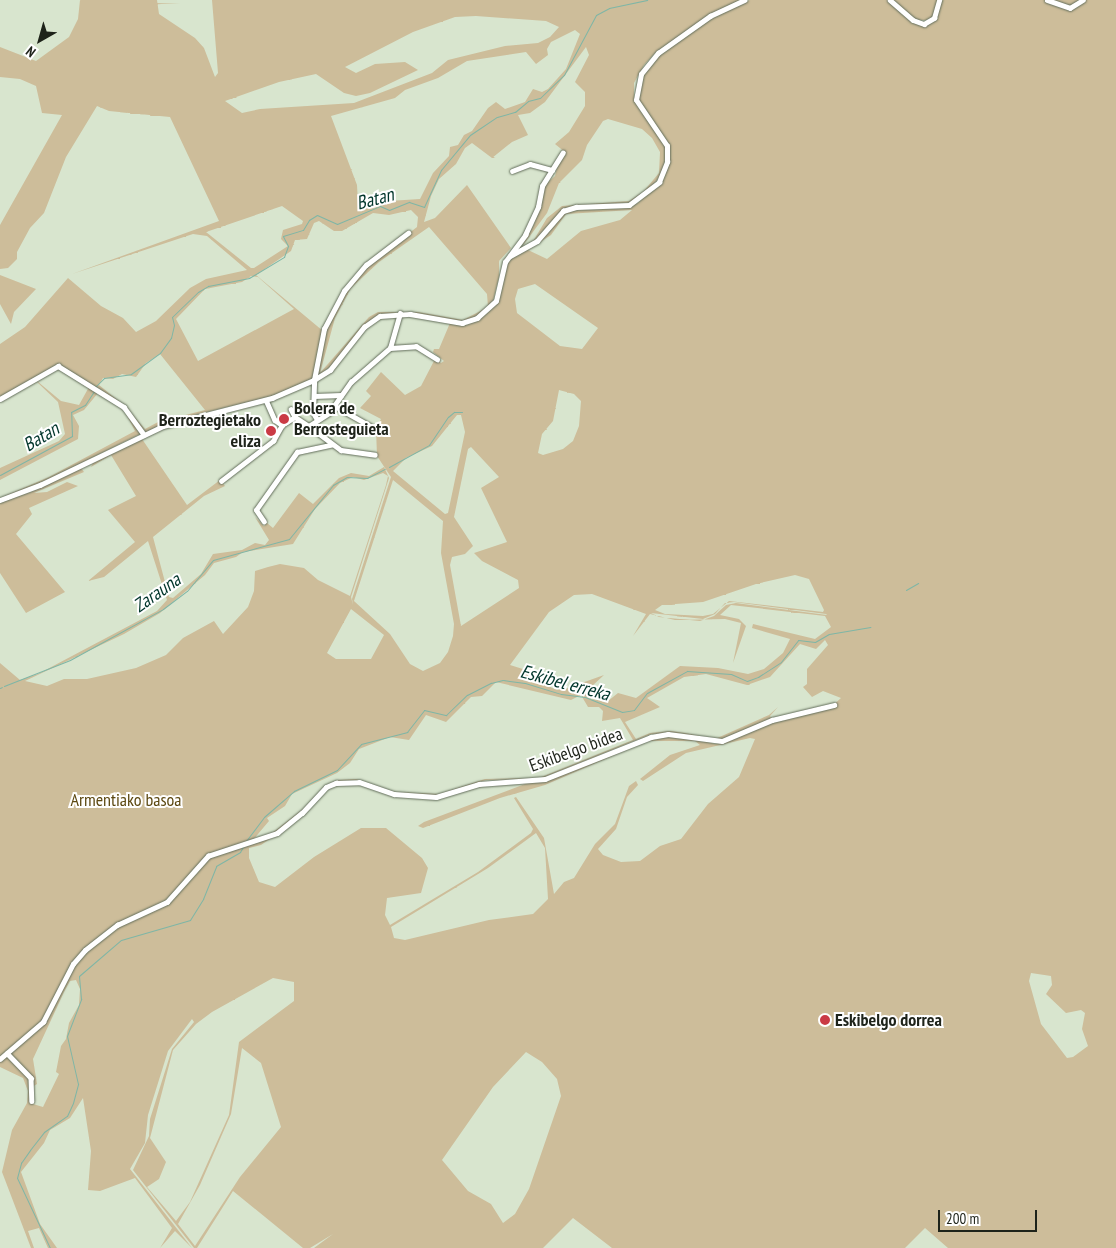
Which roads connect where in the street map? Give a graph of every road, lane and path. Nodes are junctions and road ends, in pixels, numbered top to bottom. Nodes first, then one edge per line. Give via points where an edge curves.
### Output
1 (746, 0) edge
2 (890, 0) edge
3 (939, 0) edge
4 (1047, 0) edge
5 (1083, 0) edge
6 (563, 153) dead end
7 (552, 170) junction
8 (512, 171) dead end
9 (408, 233) dead end
10 (508, 257) junction
11 (400, 313) junction
12 (390, 348) junction
13 (438, 358) dead end
14 (314, 380) junction
15 (314, 396) junction
16 (341, 396) junction
17 (0, 399) edge
18 (266, 400) junction
19 (335, 406) junction
20 (291, 409) dead end
21 (295, 417) junction
22 (317, 420) junction
23 (282, 425) junction
24 (309, 426) junction
25 (374, 428) dead end
26 (144, 435) junction
27 (331, 445) junction
28 (375, 456) dead end
29 (221, 481) dead end
30 (0, 500) edge
31 (264, 522) dead end
32 (834, 705) dead end
33 (7, 1053) junction
34 (0, 1059) edge
35 (32, 1101) dead end

1 - 10 street via 710,16 658,53 641,74 636,100 667,146 667,162 659,182 629,205 576,207 563,211 538,241
2 - 3 street via 913,20 924,24 934,18
4 - 5 street via 1070,8
6 - 7 street
7 - 8 street via 530,164
7 - 10 street via 542,186 529,228
9 - 14 street via 366,265 344,291 324,329
10 - 11 street via 496,301 474,320 455,322
11 - 12 street
11 - 14 street via 385,315 369,323 334,366
12 - 13 street via 416,346
12 - 16 street via 368,364
14 - 15 street
14 - 18 street via 284,397
15 - 16 street
15 - 22 street via 313,413
16 - 19 street
17 - 26 street via 58,366 124,407
18 - 23 street via 275,420
18 - 26 street via 177,421
19 - 22 street
19 - 25 street
20 - 21 street
21 - 23 street
21 - 24 street
22 - 24 street
23 - 29 street via 273,441
24 - 27 street
26 - 30 street via 40,485
27 - 28 street via 352,453
27 - 31 street via 297,452 256,510
32 - 33 street, Eskibelgo bidea via 792,714 722,741 668,734 651,737 545,779 479,784 436,797 388,793 359,782 336,783 326,788 277,833 208,856 167,902 117,925 85,950 73,964 43,1022
33 - 34 street, Eskibelgo bidea
33 - 35 street via 31,1078

